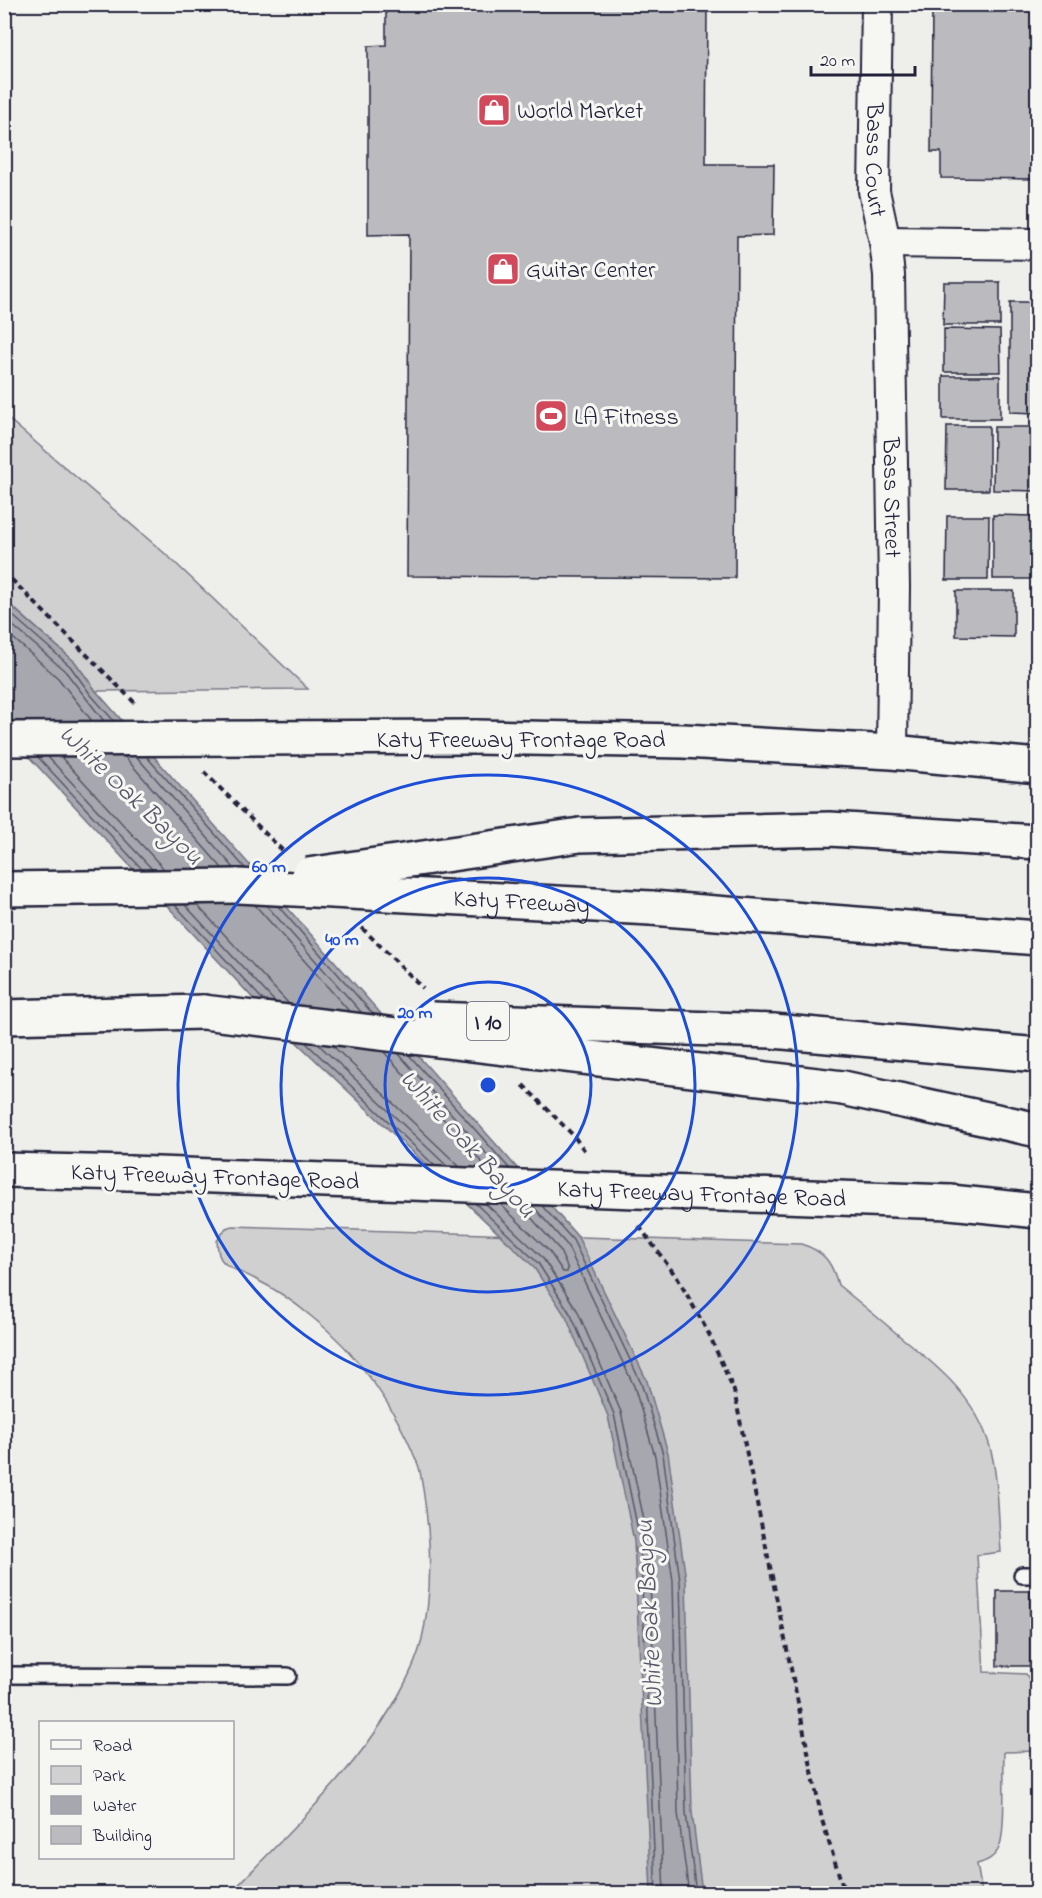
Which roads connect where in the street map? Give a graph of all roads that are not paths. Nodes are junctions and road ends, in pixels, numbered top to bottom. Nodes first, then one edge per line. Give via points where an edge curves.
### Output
1 (877, 4) edge
2 (885, 242) junction
3 (1038, 244) edge
4 (4, 739) edge
5 (892, 752) junction
6 (1038, 766) edge
7 (1038, 842) edge
8 (238, 886) junction
9 (4, 889) edge
10 (1038, 938) edge
11 (203, 1012) junction
12 (4, 1017) edge
13 (1038, 1055) edge
14 (1038, 1130) edge
15 (4, 1170) edge
16 (1038, 1211) edge
17 (1022, 1575) dead end
18 (1038, 1575) edge
19 (4, 1675) edge
20 (288, 1676) dead end

1 - 2 street, Bass Court via 874,191
2 - 3 street
2 - 5 street, Bass Street via 889,276 894,587
4 - 5 main road, Katy Freeway Frontage Road, bridge via 683,741
5 - 6 main road, Katy Freeway Frontage Road
7 - 8 main road, bridge via 830,829 580,835
8 - 9 main road, Katy Freeway
8 - 10 main road, Katy Freeway, bridge via 651,908
11 - 12 main road, I 10
11 - 13 main road, I 10, bridge via 773,1031
11 - 14 main road, bridge via 843,1088
15 - 16 main road, Katy Freeway Frontage Road, bridge via 950,1202
17 - 18 lane
19 - 20 lane

